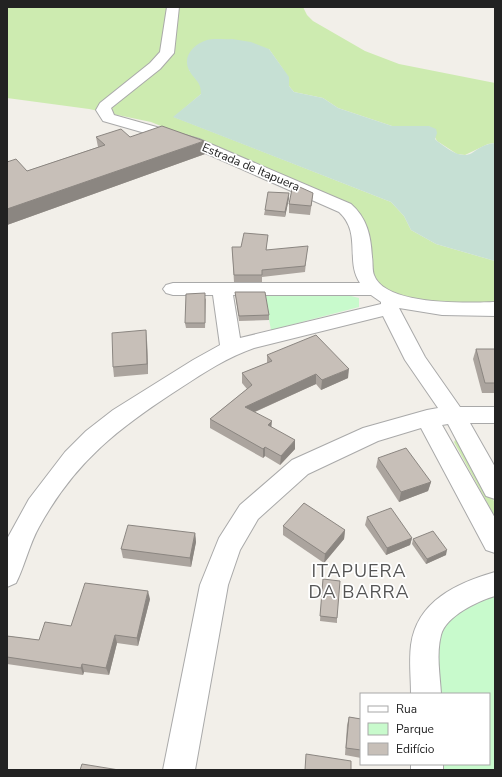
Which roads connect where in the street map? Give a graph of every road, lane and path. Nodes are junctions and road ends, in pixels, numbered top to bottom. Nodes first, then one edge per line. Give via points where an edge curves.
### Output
1 (173, 7) edge
2 (172, 289) dead end
3 (222, 289) junction
4 (373, 289) junction
5 (390, 304) junction
6 (495, 309) edge
7 (231, 348) junction
8 (454, 415) junction
9 (495, 415) edge
10 (427, 418) junction
11 (495, 489) edge
12 (495, 542) edge
13 (7, 575) edge
14 (495, 584) edge
15 (426, 693) edge
16 (179, 770) edge

1 - 4 street, Estrada de Itapuera via 167,53 155,66 105,106 104,114 114,121 193,142 352,212 358,221 364,275
2 - 3 street
3 - 4 street
3 - 7 street
4 - 5 street
5 - 6 street
5 - 7 street
5 - 8 street via 416,360
7 - 13 street via 129,410 81,451 57,479 29,520
8 - 9 street
8 - 10 street
8 - 11 street
10 - 12 street
10 - 16 street via 370,434 300,468 263,498 238,528 228,546 214,585
14 - 15 street via 463,595 451,603 431,628 425,644

